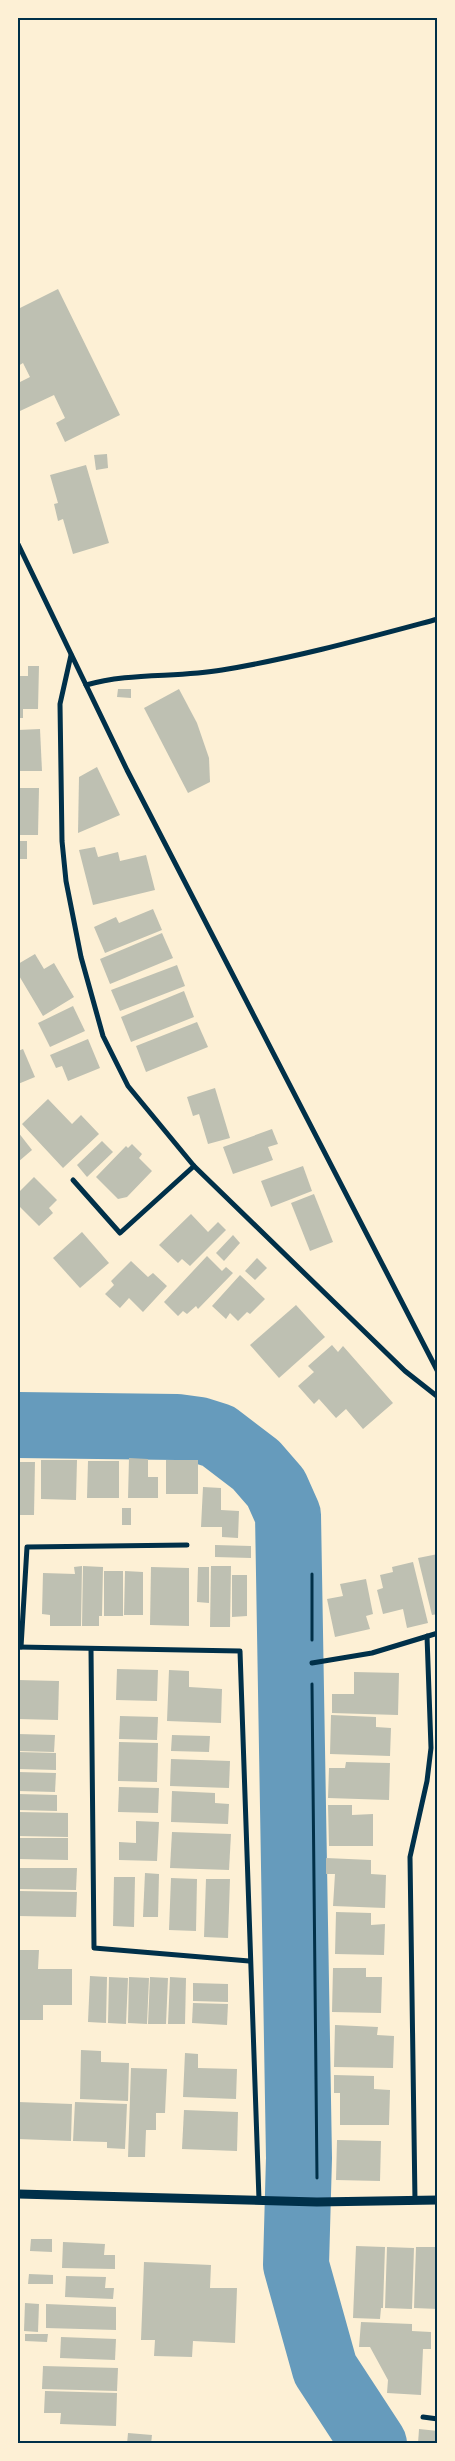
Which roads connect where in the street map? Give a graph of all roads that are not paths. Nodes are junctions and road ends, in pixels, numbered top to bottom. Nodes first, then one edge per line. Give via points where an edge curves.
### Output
1 (18, 544) edge
2 (438, 619) edge
3 (72, 655) junction
4 (86, 686) junction
5 (194, 1166) junction
6 (73, 1180) dead end
7 (438, 1372) edge
8 (438, 1397) edge
9 (187, 1545) dead end
10 (438, 1633) edge
11 (427, 1636) junction
12 (19, 1647) edge
13 (91, 1649) junction
14 (312, 1663) road end
15 (249, 1961) junction
16 (18, 2194) edge
17 (258, 2200) junction
18 (438, 2200) edge
19 (415, 2201) junction
20 (423, 2418) dead end
21 (438, 2419) edge

1 - 3 street
2 - 4 street via 221,670 110,678
3 - 4 street
3 - 5 street via 60,704 62,841 66,882 89,990 102,1036 128,1086
4 - 7 street
5 - 6 street via 120,1233
5 - 8 street via 405,1371
9 - 12 street via 27,1547
10 - 11 street
11 - 14 street via 372,1653
11 - 19 street via 431,1748 410,1857
12 - 13 street
13 - 15 street via 94,1948
13 - 15 street via 240,1652
15 - 17 street
16 - 17 street
17 - 19 street
18 - 19 street
20 - 21 street

